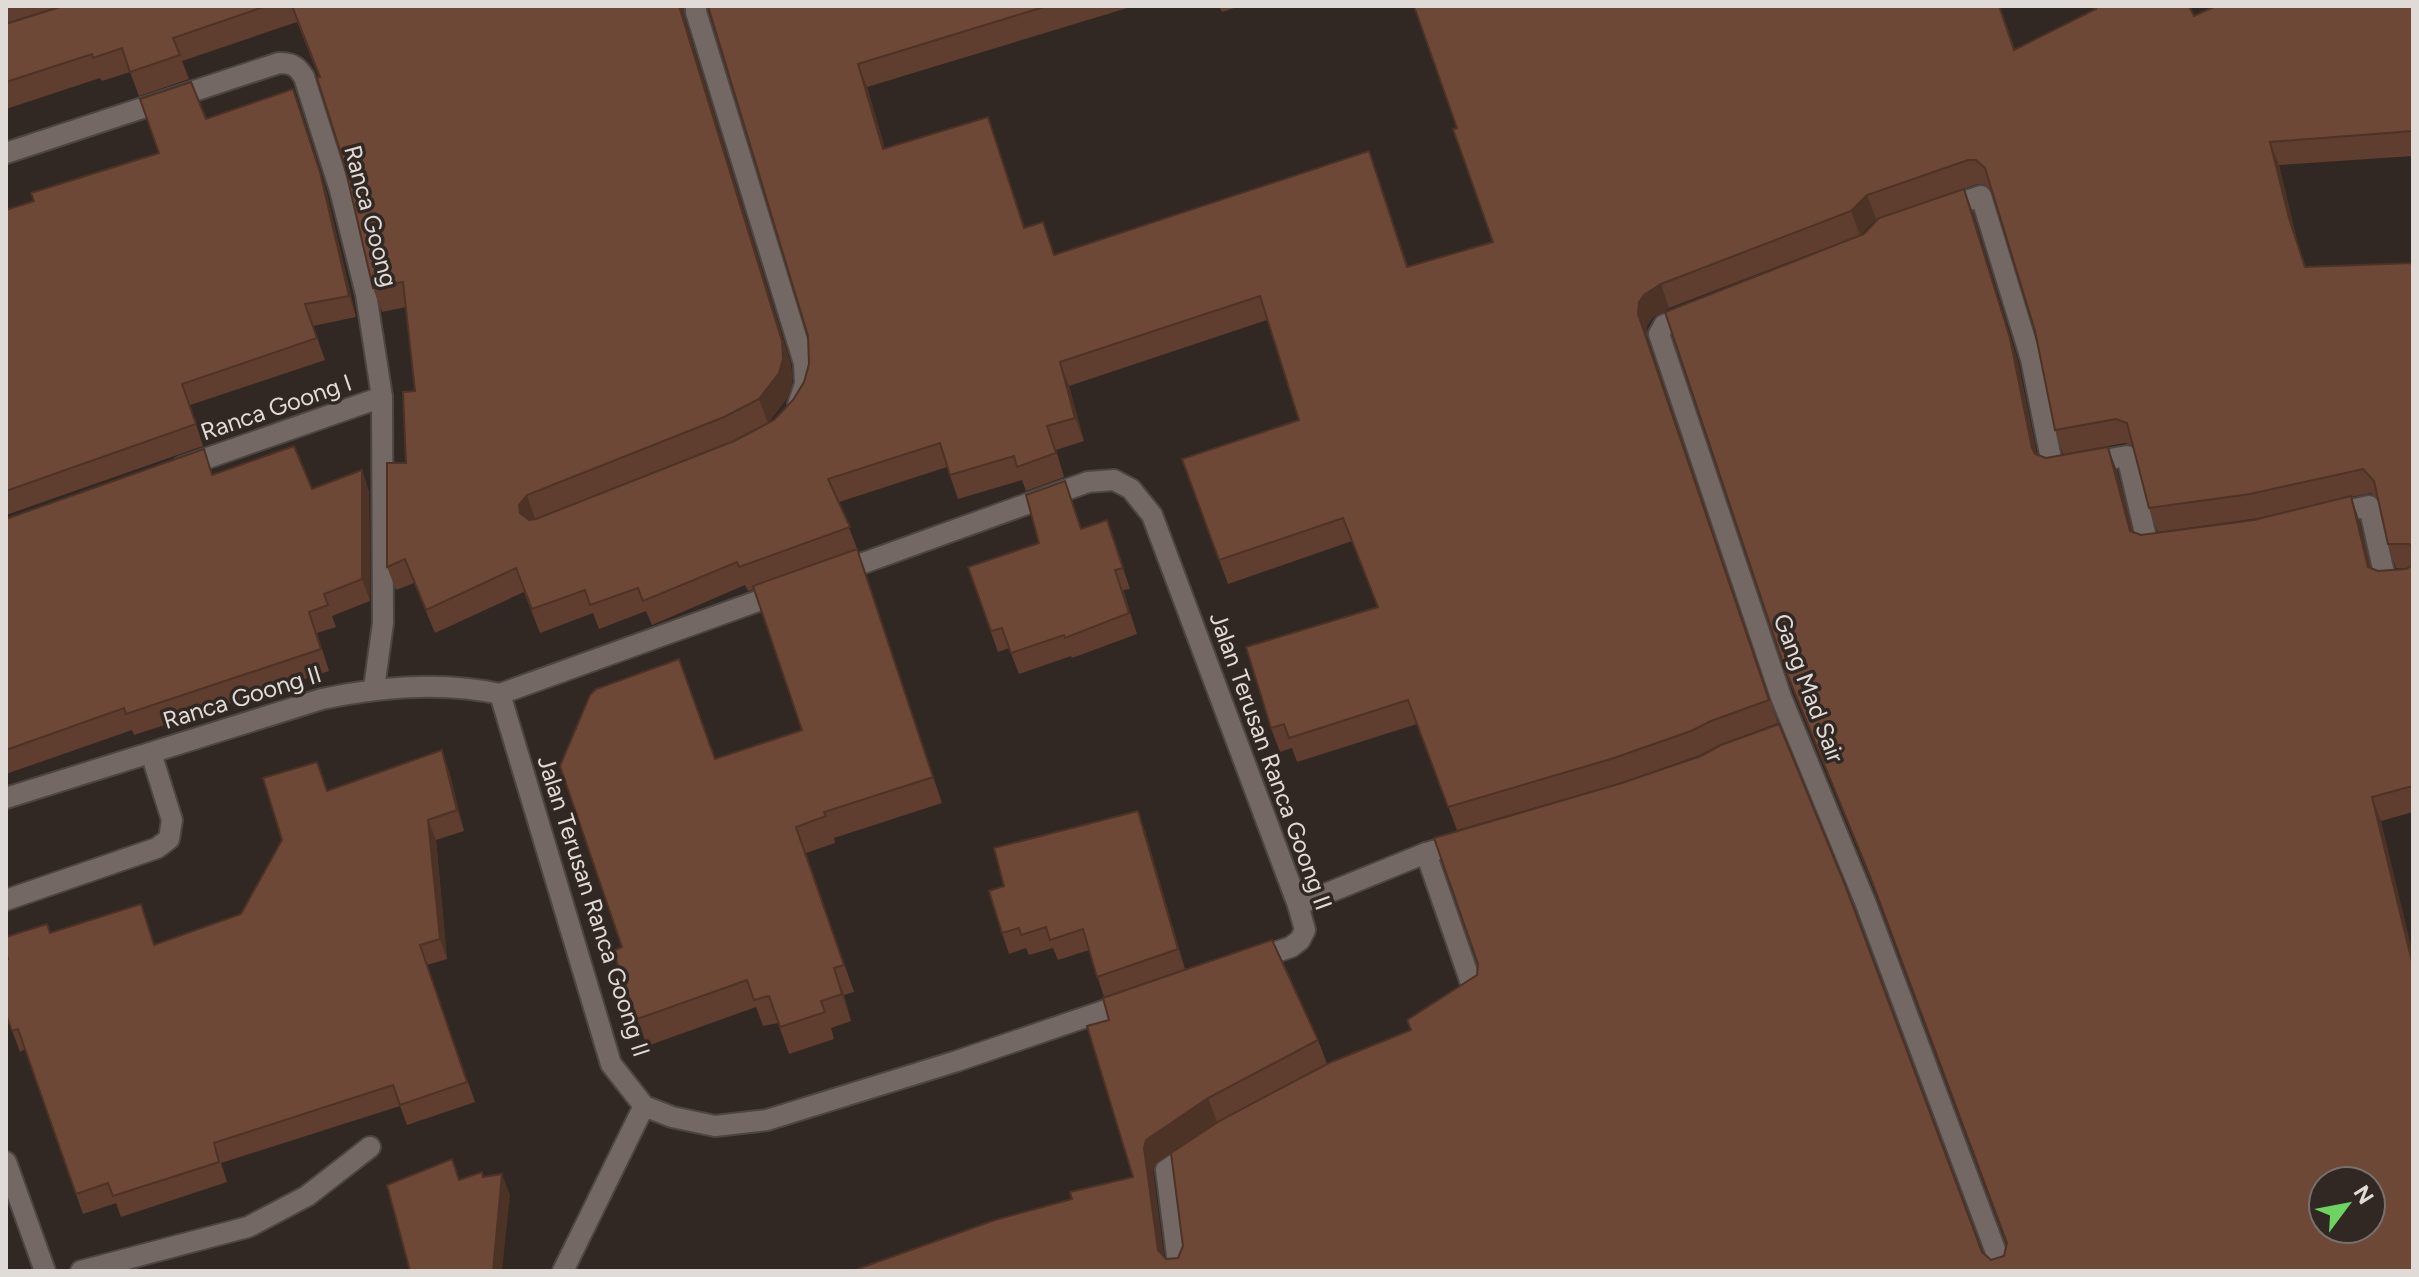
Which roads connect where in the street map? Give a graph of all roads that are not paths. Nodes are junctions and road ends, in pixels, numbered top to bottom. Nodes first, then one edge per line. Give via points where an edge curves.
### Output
1 (696, 6) edge
2 (6, 153) edge
3 (1924, 216) edge
4 (1714, 306) edge
5 (382, 397) junction
6 (791, 417) edge
7 (161, 475) edge
8 (2307, 520) edge
9 (2176, 542) edge
10 (2413, 580) edge
11 (374, 688) junction
12 (500, 694) junction
13 (151, 753) junction
14 (6, 798) edge
15 (1484, 836) edge
16 (1426, 853) junction
17 (6, 900) edge
18 (1298, 905) junction
19 (1448, 1008) edge
20 (644, 1106) junction
21 (1211, 1141) edge
22 (370, 1147) dead end
23 (6, 1162) edge
24 (45, 1271) edge
25 (81, 1271) edge
26 (563, 1271) edge
27 (1179, 1271) edge
28 (2003, 1271) edge

1 - 6 street via 804,363 805,384
2 - 5 street, Ranca Goong via 279,63 298,68 344,205 366,294
3 - 9 street via 1981,196 2031,359 2053,469 2127,456 2148,546
4 - 28 street, Gang Mad Sair via 1664,325 1659,334 1788,733 1866,904
5 - 7 street, Ranca Goong I
5 - 11 street, Ranca Goong via 383,623
8 - 10 street via 2369,506 2386,582
11 - 12 street, Ranca Goong II via 471,688
11 - 13 street, Ranca Goong II
12 - 18 street, Jalan Terusan Ranca Goong II via 1088,482 1114,480 1131,489 1152,515
12 - 20 street, Jalan Terusan Ranca Goong II via 611,1064
13 - 14 street, Ranca Goong II
13 - 17 street via 172,820 169,839 157,848
15 - 16 street
16 - 18 street
16 - 19 street via 1474,992
18 - 20 street, Jalan Terusan Ranca Goong II via 1305,930 1291,947 767,1120 715,1126
20 - 26 street
21 - 27 street via 1166,1170
22 - 25 street via 307,1196 248,1227
23 - 24 street

